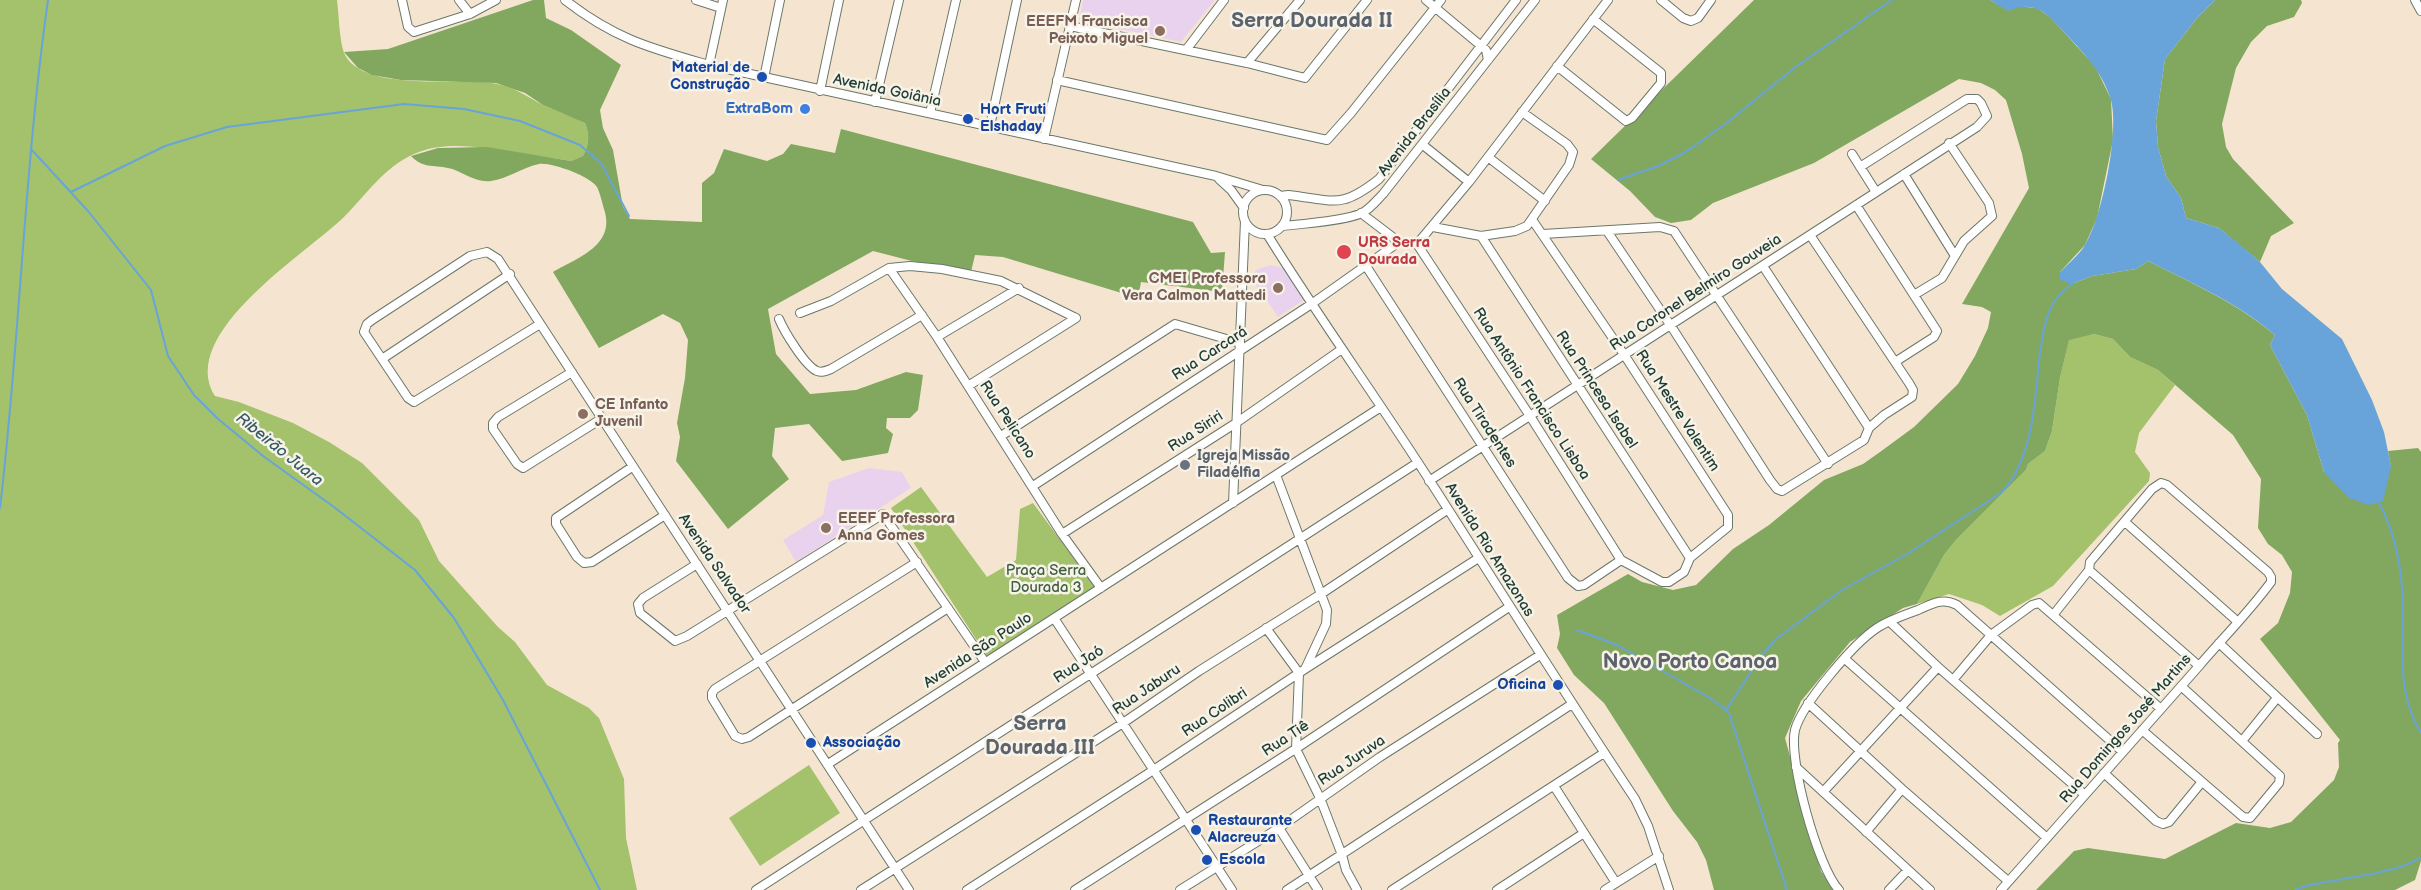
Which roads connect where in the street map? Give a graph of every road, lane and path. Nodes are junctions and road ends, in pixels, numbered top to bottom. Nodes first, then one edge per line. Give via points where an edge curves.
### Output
1 (402, 0) edge
2 (459, 0) edge
3 (496, 0) edge
4 (565, 0) edge
5 (696, 0) edge
6 (780, 0) edge
7 (839, 0) edge
8 (899, 0) edge
9 (956, 0) edge
10 (1017, 0) edge
11 (1076, 0) edge
12 (1224, 0) edge
13 (1300, 0) edge
14 (1367, 0) edge
15 (1426, 0) edge
16 (1441, 0) edge
17 (1516, 0) edge
18 (1607, 0) edge
19 (1661, 0) edge
20 (1711, 0) edge
21 (2415, 0) edge
22 (1531, 1) edge
23 (722, 4) edge
24 (1435, 7) junction
25 (2421, 11) edge
26 (470, 14) junction
27 (1593, 19) junction
28 (1070, 26) junction
29 (1482, 46) junction
30 (1186, 51) junction
31 (1488, 60) junction
32 (1247, 63) junction
33 (709, 65) junction
34 (1557, 66) junction
35 (764, 78) junction
36 (1057, 80) junction
37 (820, 91) junction
38 (875, 102) junction
39 (1522, 112) junction
40 (930, 113) junction
41 (990, 126) junction
42 (1044, 139) junction
43 (1949, 143) junction
44 (1423, 145) junction
45 (1852, 154) dead end
46 (1488, 157) junction
47 (1860, 167) junction
48 (1904, 174) junction
49 (1216, 176) junction
50 (1469, 182) junction
51 (1263, 190) junction
52 (1876, 192) junction
53 (1280, 196) junction
54 (1545, 201) junction
55 (1856, 205) junction
56 (1244, 208) junction
57 (1361, 213) junction
58 (1245, 221) junction
59 (1533, 221) junction
60 (1282, 226) junction
61 (1433, 226) junction
62 (1606, 231) junction
63 (1265, 234) junction
64 (1543, 234) junction
65 (1810, 235) junction
66 (1481, 236) junction
67 (1399, 242) junction
68 (1417, 244) junction
69 (1244, 249) junction
70 (1955, 256) junction
71 (1366, 266) junction
72 (1763, 266) junction
73 (889, 268) junction
74 (510, 274) junction
75 (1019, 288) junction
76 (1717, 295) junction
77 (1914, 295) junction
78 (1310, 305) junction
79 (800, 312) dead end
80 (922, 315) junction
81 (779, 319) dead end
82 (540, 324) junction
83 (1671, 326) junction
84 (937, 337) junction
85 (1239, 347) junction
86 (1342, 349) junction
87 (1625, 356) junction
88 (382, 359) junction
89 (1894, 362) junction
90 (572, 372) junction
91 (968, 386) junction
92 (1577, 387) junction
93 (1381, 407) junction
94 (1530, 416) junction
95 (601, 419) junction
96 (1236, 423) junction
97 (1869, 428) junction
98 (1001, 436) junction
99 (1483, 447) junction
100 (1417, 463) junction
101 (1828, 464) junction
102 (632, 467) junction
103 (1276, 475) junction
104 (1430, 481) junction
105 (1033, 486) junction
106 (1233, 503) junction
107 (1447, 510) junction
108 (665, 515) junction
109 (2125, 522) junction
110 (1062, 534) junction
111 (1299, 539) junction
112 (1689, 558) junction
113 (1478, 559) junction
114 (1620, 560) junction
115 (917, 562) junction
116 (697, 564) junction
117 (2090, 566) junction
118 (1101, 588) junction
119 (1321, 594) junction
120 (1509, 607) junction
121 (948, 608) junction
122 (729, 610) junction
123 (2054, 614) junction
124 (1054, 618) junction
125 (1890, 621) junction
126 (2238, 622) junction
127 (1266, 628) junction
128 (1991, 634) junction
129 (2219, 643) junction
130 (1540, 655) junction
131 (1845, 659) junction
132 (761, 660) junction
133 (985, 662) junction
134 (2199, 666) junction
135 (1938, 667) junction
136 (1302, 671) junction
137 (1091, 673) junction
138 (1953, 680) junction
139 (2181, 686) junction
140 (2277, 698) junction
141 (1808, 703) junction
142 (1572, 704) junction
143 (1899, 709) junction
144 (2162, 709) junction
145 (792, 710) junction
146 (1123, 723) junction
147 (2142, 730) junction
148 (2317, 734) dead end
149 (2242, 741) junction
150 (1296, 749) junction
151 (1860, 750) junction
152 (2123, 752) junction
153 (1604, 753) junction
154 (828, 764) junction
155 (1795, 766) junction
156 (1152, 771) junction
157 (2104, 773) junction
158 (2201, 783) junction
159 (1554, 786) junction
160 (1902, 789) junction
161 (1823, 792) junction
162 (2085, 795) junction
163 (1320, 798) junction
164 (864, 819) junction
165 (1186, 819) junction
166 (1279, 828) junction
167 (1866, 832) junction
168 (1584, 833) junction
169 (2047, 838) junction
170 (1342, 855) junction
171 (1659, 856) junction
172 (1216, 866) junction
173 (895, 867) junction
174 (1907, 871) junction
175 (1309, 877) junction
176 (2008, 881) junction
177 (1616, 883) junction
178 (756, 890) edge
179 (861, 890) edge
180 (909, 890) edge
181 (967, 890) edge
182 (1075, 890) edge
183 (1180, 890) edge
184 (1232, 890) edge
185 (1287, 890) edge
186 (1318, 890) edge
187 (1357, 890) edge
188 (1392, 890) edge
189 (1497, 890) edge
190 (1605, 890) edge
191 (1669, 890) edge
192 (1839, 890) edge
193 (1889, 890) edge
194 (1930, 890) edge
195 (2001, 890) edge

1 - 26 street via 406,23 414,32
2 - 26 street
3 - 26 street
4 - 33 street, Avenida Goiânia via 629,40
5 - 23 street
6 - 35 street
7 - 37 street
8 - 38 street
9 - 40 street
10 - 41 street
11 - 28 street
12 - 30 street
13 - 32 street
14 - 32 street via 1305,78
15 - 24 street
16 - 24 street
17 - 29 street, Avenida Brasília
18 - 27 street
19 - 20 street via 1691,21
21 - 25 street
22 - 31 street, Avenida Brasília
23 - 33 street
24 - 29 street
24 - 36 street via 1327,140
27 - 34 street
27 - 34 street via 1661,73 1661,82 1628,121
28 - 30 street
28 - 36 street
29 - 31 street
29 - 53 street, Avenida Brasília via 1379,179 1364,192 1343,201
30 - 32 street
31 - 44 street, Avenida Brasília
33 - 35 street, Avenida Goiânia
34 - 39 street
35 - 37 street, Avenida Goiânia
36 - 42 street
37 - 38 street, Avenida Goiânia
38 - 40 street, Avenida Goiânia
39 - 46 street
39 - 54 street via 1573,152
40 - 41 street, Avenida Goiânia
41 - 42 street, Avenida Goiânia
42 - 49 street, Avenida Goiânia
43 - 47 street, Rua Coronel Belmiro Gouveia via 1987,117 1979,101 1967,99
43 - 48 street, Rua Coronel Belmiro Gouveia
43 - 70 street via 1992,212 1991,218 1964,241
44 - 50 street
44 - 57 street, Avenida Brasília via 1383,194
45 - 47 street
46 - 50 street
46 - 54 street
47 - 52 street
48 - 52 street, Rua Coronel Belmiro Gouveia
48 - 70 street
49 - 51 street, Avenida Goiânia
49 - 56 street
50 - 61 street
51 - 53 street
51 - 56 street via 1251,196
52 - 55 street, Rua Coronel Belmiro Gouveia
53 - 60 street via 1287,214
54 - 59 street
55 - 65 street, Rua Coronel Belmiro Gouveia
55 - 77 street
56 - 58 street
57 - 60 street, Avenida Brasília
57 - 67 street
58 - 63 street via 1252,230
58 - 69 street
59 - 64 street, Rua Mestre Valentim
59 - 66 street via 1515,231
60 - 63 street
61 - 66 street
61 - 68 street
62 - 64 street
62 - 76 street via 1671,229
62 - 83 street
63 - 69 street via 1250,241
63 - 78 street, Avenida Rio Amazonas
64 - 87 street, Rua Mestre Valentim
65 - 72 street, Rua Coronel Belmiro Gouveia
65 - 89 street
66 - 92 street, Rua Princesa Isabel
67 - 68 street
67 - 71 street, Rua Carcará
68 - 94 street, Rua Antônio Francisco Lisboa
69 - 85 street
70 - 77 street via 1942,278
71 - 78 street, Rua Carcará
71 - 99 street, Rua Tiradentes
72 - 76 street, Rua Coronel Belmiro Gouveia
72 - 97 street
73 - 75 street via 942,269
73 - 79 street via 831,301
73 - 80 street, Rua Pelicano
74 - 82 street, Avenida Salvador
74 - 88 street
74 - 88 street, Avenida Salvador via 494,255 483,252 470,256 372,320 365,334
75 - 84 street
75 - 91 street via 1076,318
76 - 83 street, Rua Coronel Belmiro Gouveia
76 - 101 street
77 - 89 street via 1937,333
78 - 85 street, Rua Carcará
78 - 86 street, Avenida Rio Amazonas
80 - 81 street via 821,372 813,369 799,352
80 - 84 street, Rua Pelicano
82 - 88 street via 418,400 412,401
82 - 90 street, Avenida Salvador
83 - 87 street, Rua Coronel Belmiro Gouveia
83 - 101 street via 1779,491 1789,489
84 - 91 street, Rua Pelicano
85 - 96 street
85 - 98 street via 1176,324
85 - 105 street, Rua Carcará
86 - 93 street, Avenida Rio Amazonas
86 - 96 street, Rua Siriri
87 - 92 street, Rua Coronel Belmiro Gouveia
87 - 112 street, Rua Mestre Valentim via 1730,521 1726,529
89 - 97 street via 1913,395
90 - 95 street, Avenida Salvador
90 - 95 street via 498,417 493,429 520,467 525,467
91 - 98 street, Rua Pelicano
92 - 94 street, Rua Coronel Belmiro Gouveia
92 - 112 street, Rua Princesa Isabel
93 - 100 street, Avenida Rio Amazonas
93 - 103 street, Avenida São Paulo
94 - 99 street, Rua Coronel Belmiro Gouveia
94 - 114 street, Rua Antônio Francisco Lisboa
95 - 102 street, Avenida Salvador
96 - 106 street
96 - 110 street, Rua Siriri
97 - 101 street via 1866,438
98 - 105 street, Rua Pelicano
99 - 104 street, Rua Coronel Belmiro Gouveia
99 - 114 street, Rua Tiradentes via 1568,578 1578,586 1586,584
100 - 104 street, Avenida Rio Amazonas
100 - 111 street, Rua Jaó
102 - 108 street, Avenida Salvador
102 - 108 street via 557,517 556,524 576,556 584,563 592,562
103 - 106 street, Avenida São Paulo
103 - 111 street
104 - 107 street, Avenida Rio Amazonas
105 - 110 street, Rua Pelicano
106 - 118 street, Avenida São Paulo
107 - 113 street, Avenida Rio Amazonas
107 - 119 street, Rua Jaburu
108 - 116 street, Avenida Salvador
109 - 117 street
109 - 126 street
109 - 126 street, Rua Domingos José Martins via 2152,489 2161,483 2167,485 2268,572 2270,584
110 - 118 street, Rua Pelicano
111 - 119 street
111 - 137 street, Rua Jaó
112 - 114 street via 1684,572 1665,582
113 - 120 street, Avenida Rio Amazonas
113 - 136 street, Rua Colibri
115 - 121 street
115 - 122 street via 886,516 880,514
115 - 132 street
116 - 122 street, Avenida Salvador
116 - 122 street via 643,598 638,604 639,613 672,640 681,640
117 - 123 street
117 - 134 street
118 - 124 street, Avenida São Paulo
119 - 127 street, Rua Jaburu
119 - 136 street via 1327,621
120 - 130 street, Avenida Rio Amazonas
120 - 150 street, Rua Tiê
121 - 133 street
121 - 145 street
122 - 132 street, Avenida Salvador
123 - 128 street via 2042,604 2032,605
123 - 144 street
124 - 133 street, Avenida São Paulo
124 - 137 street
125 - 128 street via 1940,601 1951,602
125 - 131 street via 1869,634
125 - 135 street
126 - 129 street, Rua Domingos José Martins
127 - 136 street
127 - 146 street, Rua Jaburu
128 - 138 street
128 - 152 street
129 - 134 street, Rua Domingos José Martins
129 - 140 street
130 - 142 street, Avenida Rio Amazonas
130 - 163 street, Rua Juruva
131 - 141 street
131 - 143 street
132 - 145 street, Avenida Salvador
132 - 145 street via 711,695 735,736 742,739
133 - 154 street, Avenida São Paulo
134 - 139 street, Rua Domingos José Martins
135 - 138 street
135 - 143 street
136 - 150 street
136 - 156 street, Rua Colibri
137 - 146 street
137 - 164 street, Rua Jaó
138 - 162 street
139 - 144 street, Rua Domingos José Martins
139 - 149 street
140 - 148 street
140 - 149 street
141 - 151 street
141 - 155 street via 1795,732
142 - 153 street, Avenida Rio Amazonas
142 - 170 street
143 - 151 street
143 - 169 street
144 - 147 street, Rua Domingos José Martins
145 - 154 street, Avenida Salvador
146 - 156 street
146 - 173 street, Rua Jaburu
147 - 152 street, Rua Domingos José Martins
147 - 158 street
149 - 158 street via 2279,774 2279,783 2248,818
150 - 163 street
150 - 165 street, Rua Tiê
151 - 160 street
151 - 161 street
152 - 157 street, Rua Domingos José Martins
153 - 159 street
153 - 171 street, Avenida Rio Amazonas via 1642,812
154 - 164 street, Avenida Salvador
155 - 161 street
155 - 192 street via 1825,867
156 - 165 street
156 - 181 street, Rua Colibri
157 - 158 street via 2163,824 2169,822
157 - 162 street, Rua Domingos José Martins
159 - 168 street
159 - 188 street
160 - 167 street
160 - 176 street
161 - 167 street
162 - 169 street, Rua Domingos José Martins
163 - 166 street, Rua Juruva
163 - 170 street
164 - 173 street, Avenida Salvador
164 - 178 street, Rua Jaó
165 - 172 street
165 - 182 street, Rua Tiê
166 - 172 street, Rua Juruva
166 - 175 street
167 - 174 street
168 - 177 street
168 - 189 street
169 - 176 street, Rua Domingos José Martins
170 - 175 street
170 - 187 street
171 - 177 street
171 - 191 street, Avenida Rio Amazonas
172 - 183 street, Rua Juruva
172 - 184 street
173 - 179 street, Rua Jaburu
173 - 180 street, Avenida Salvador
174 - 193 street
174 - 194 street
175 - 185 street
175 - 186 street
176 - 195 street, Rua Domingos José Martins
177 - 190 street

